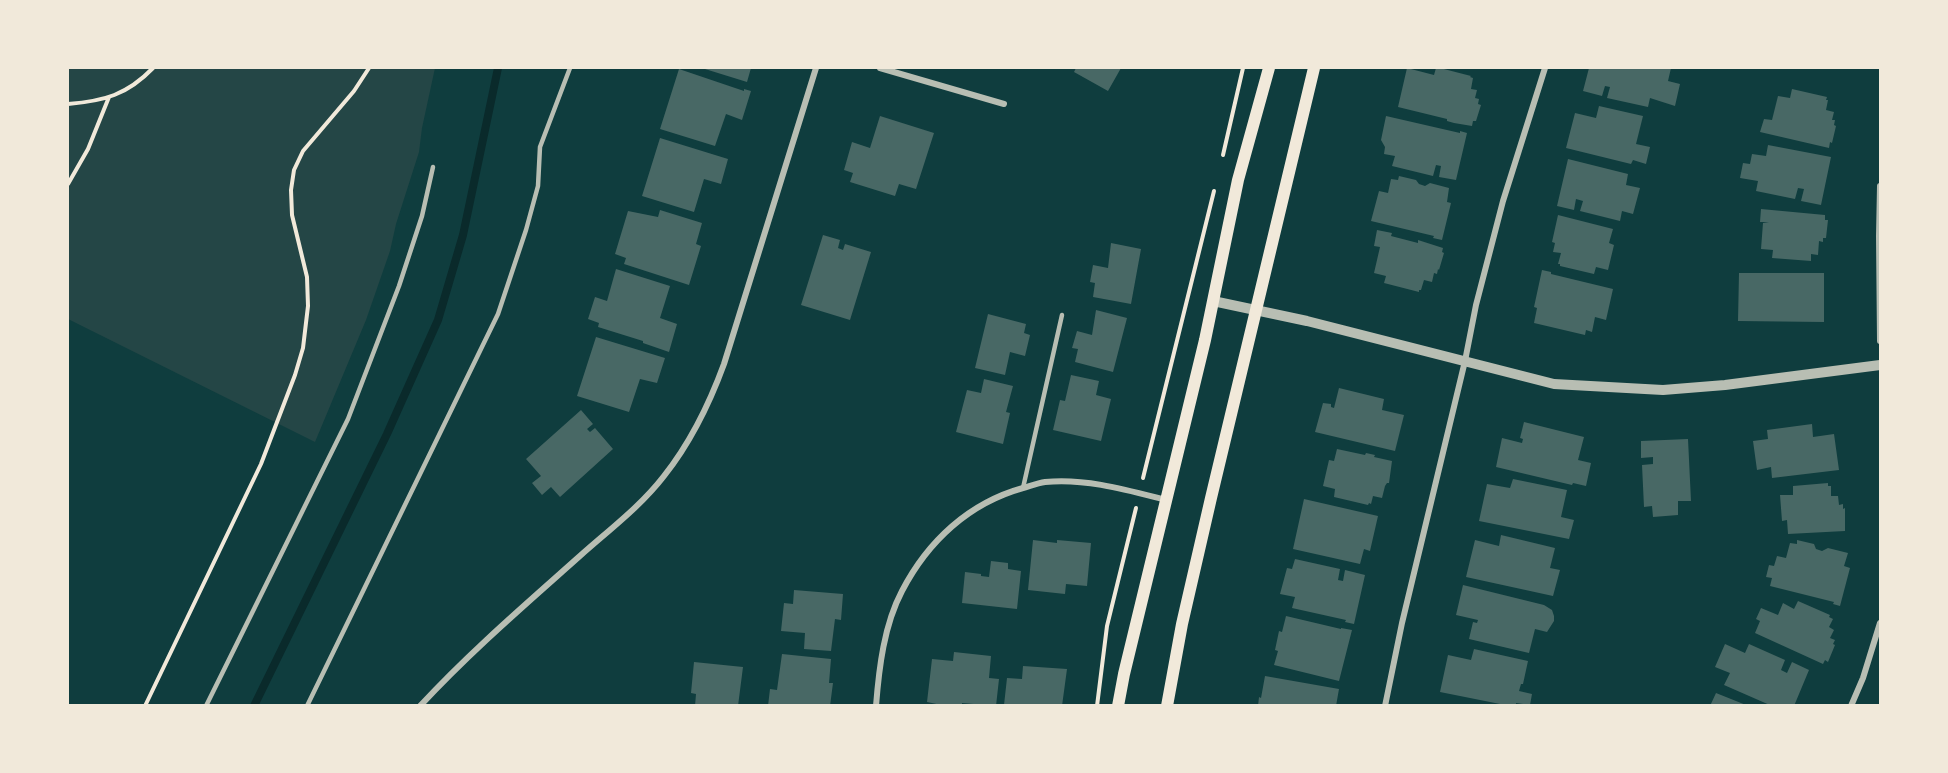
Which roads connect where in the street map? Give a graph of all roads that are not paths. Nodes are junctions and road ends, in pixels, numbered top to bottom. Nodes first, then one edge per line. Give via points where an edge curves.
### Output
1 (570, 68) edge
2 (816, 68) edge
3 (880, 68) edge
4 (1269, 68) edge
5 (1314, 68) edge
6 (1545, 68) edge
7 (1004, 104) dead end
8 (433, 166) dead end
9 (1881, 186) edge
10 (1213, 301) junction
11 (1257, 310) junction
12 (1062, 315) dead end
13 (1881, 341) edge
14 (1465, 361) junction
15 (1881, 365) edge
16 (1023, 488) junction
17 (1166, 500) junction
18 (1881, 622) edge
19 (206, 705) edge
20 (307, 705) edge
21 (420, 705) edge
22 (876, 705) edge
23 (1118, 705) edge
24 (1167, 705) edge
25 (1385, 705) edge
26 (1851, 705) edge

1 - 20 lane via 540,147 538,186 498,314
2 - 21 street via 724,364 709,405 689,442 663,478 633,508 485,640
3 - 7 street
4 - 10 main road via 1238,180
5 - 11 main road
6 - 14 street via 1503,201
8 - 19 lane via 422,216 399,286 348,419
9 - 13 street
10 - 11 street
10 - 17 main road
11 - 14 street
11 - 24 main road via 1182,624
12 - 16 lane
14 - 15 street via 1554,384 1663,390
14 - 25 street
16 - 17 street via 1070,481
16 - 22 street via 1003,493 970,511 920,563 902,591 888,630
17 - 23 main road
18 - 26 street

